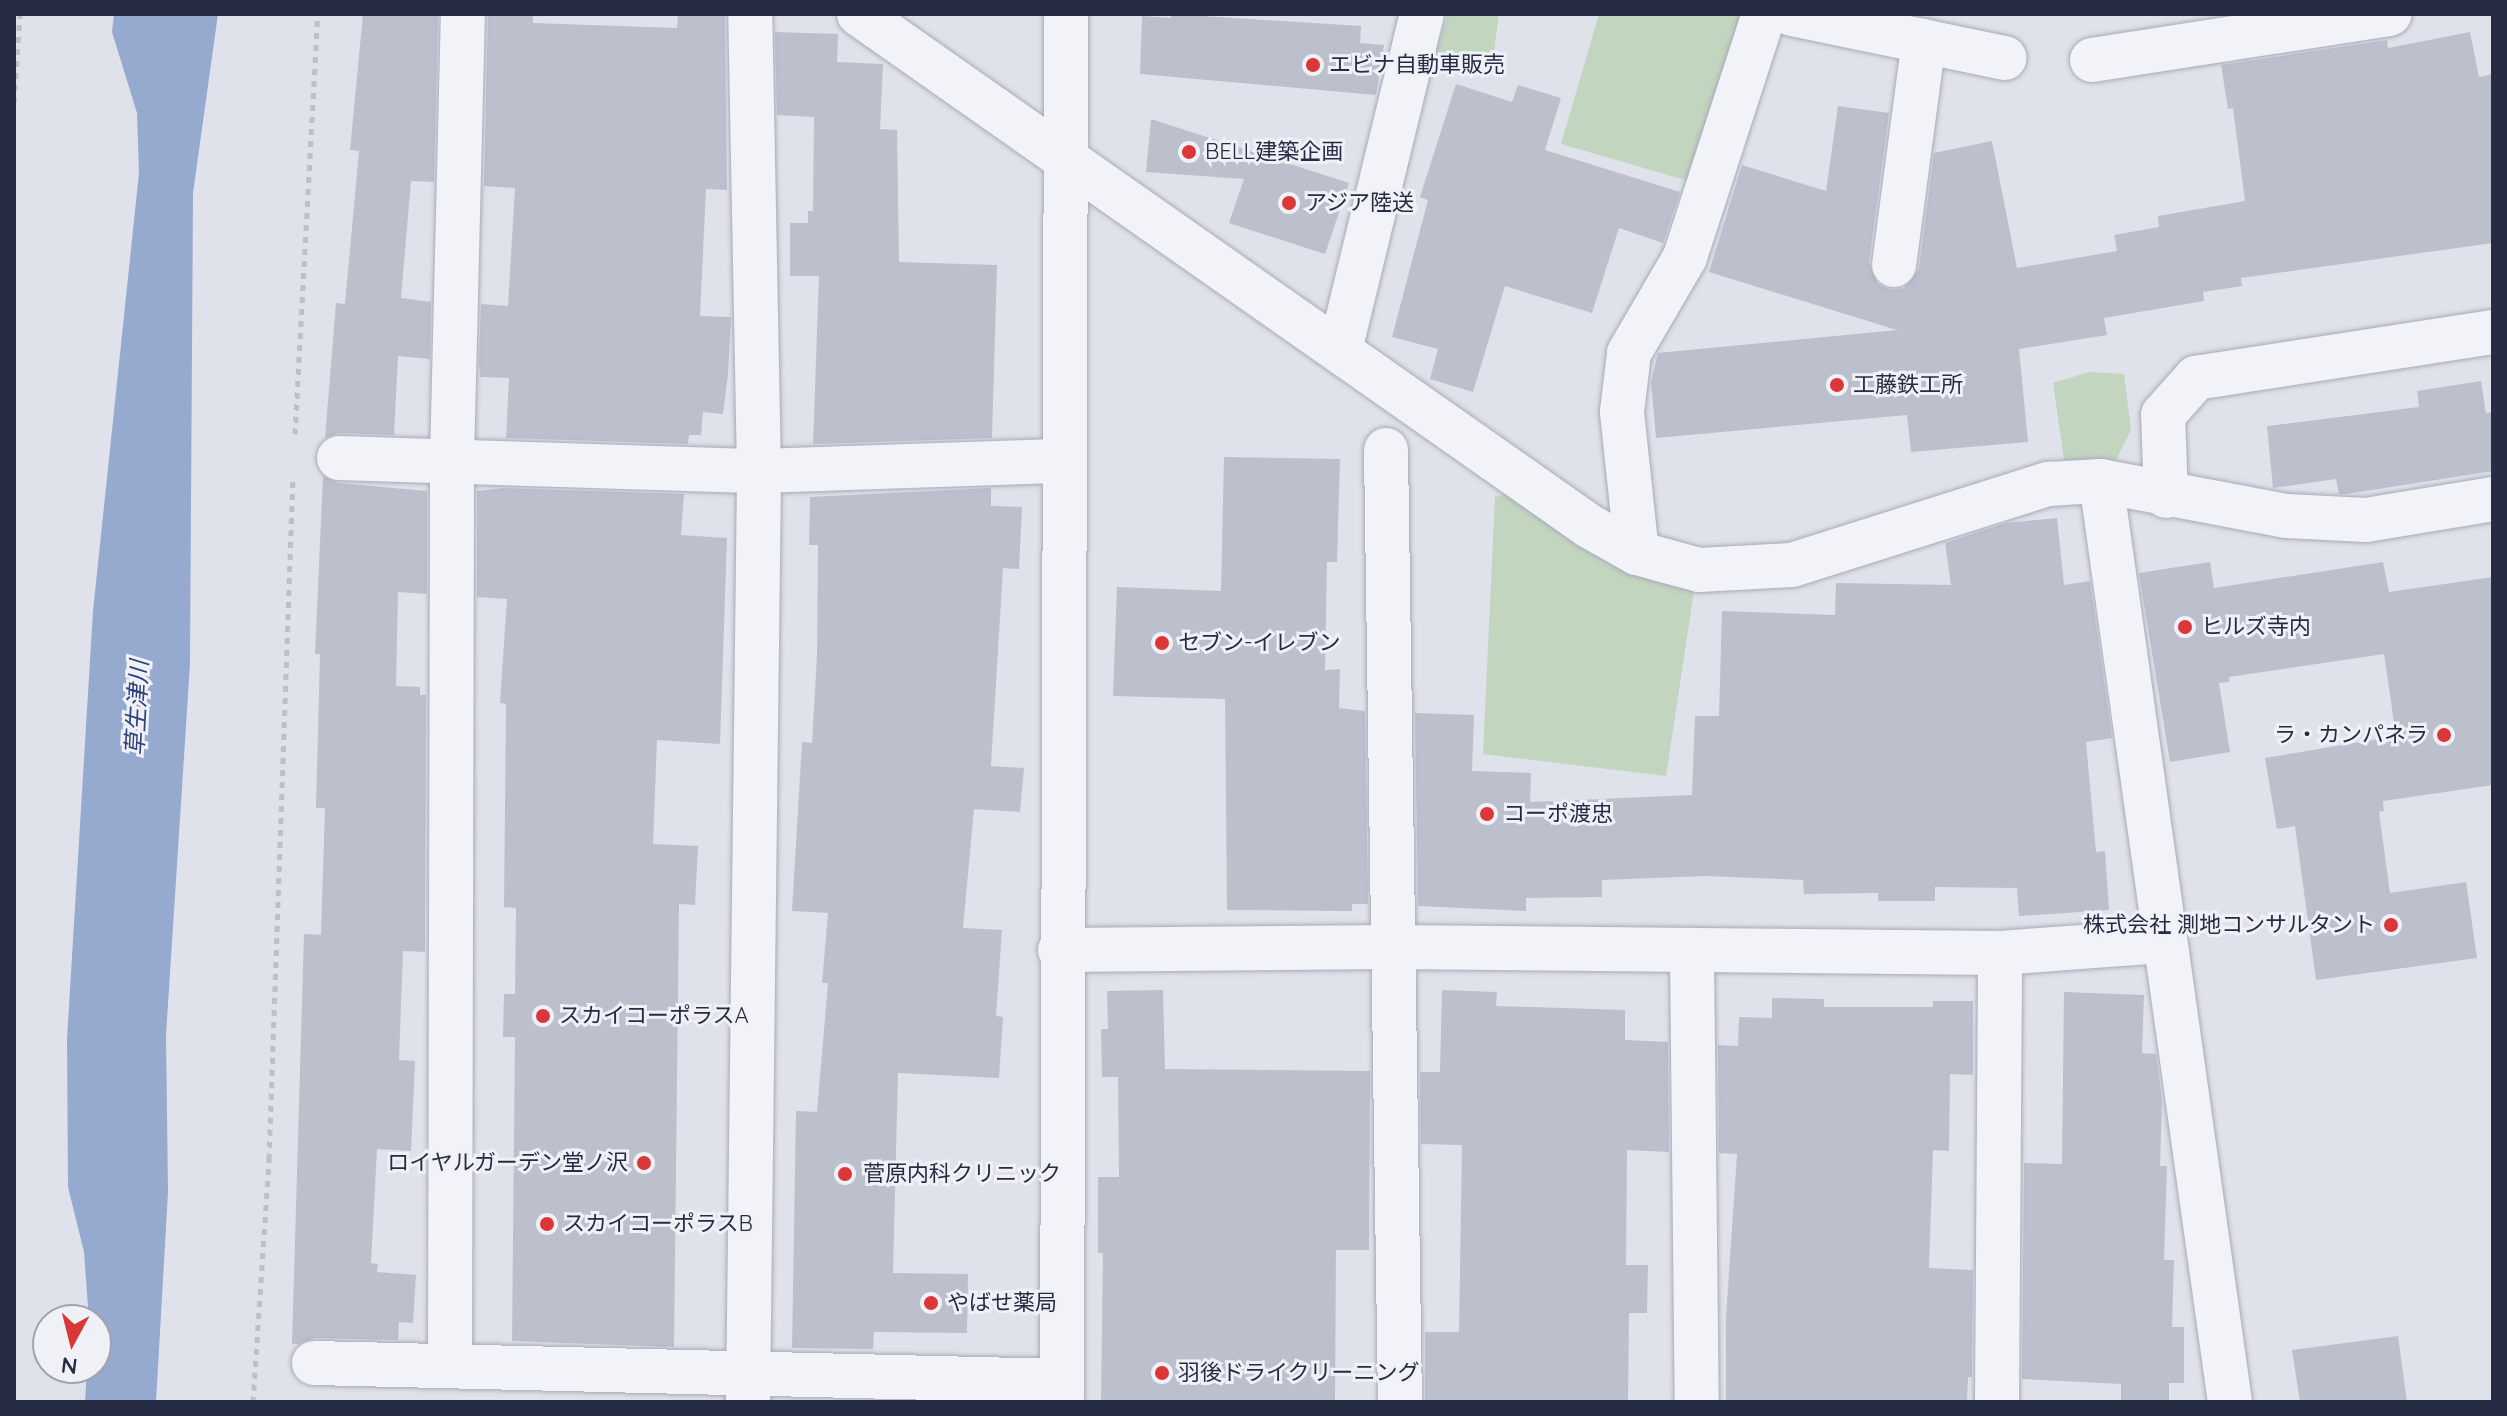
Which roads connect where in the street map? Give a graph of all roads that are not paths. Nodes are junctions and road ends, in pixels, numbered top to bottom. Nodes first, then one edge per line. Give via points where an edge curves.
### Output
1 (463, 14) edge
2 (750, 14) edge
3 (859, 14) edge
4 (1066, 14) edge
5 (1422, 14) edge
6 (1764, 14) edge
7 (1792, 14) edge
8 (2389, 14) edge
9 (2288, 21) edge
10 (1924, 41) junction
11 (2005, 58) dead end
12 (2092, 60) dead end
13 (1064, 157) junction
14 (1894, 265) dead end
15 (2493, 332) edge
16 (1340, 350) junction
17 (1386, 450) dead end
18 (339, 458) dead end
19 (452, 460) junction
20 (1065, 461) junction
21 (759, 471) junction
22 (2101, 481) junction
23 (2166, 496) junction
24 (2493, 499) edge
25 (1637, 553) junction
26 (2163, 941) junction
27 (1391, 947) junction
28 (1060, 950) junction
29 (1692, 953) junction
30 (2000, 953) junction
31 (314, 1363) dead end
32 (450, 1364) junction
33 (748, 1389) edge
34 (1062, 1392) edge
35 (1400, 1402) edge
36 (1697, 1402) edge
37 (1997, 1402) edge
38 (2230, 1402) edge

1 - 19 street
2 - 21 street
3 - 13 street
4 - 13 street
5 - 16 street
6 - 25 street via 1685,257 1629,353 1622,412
7 - 10 street
8 - 9 street
9 - 12 street
10 - 11 street
10 - 14 street
13 - 16 street
13 - 20 street
15 - 23 street via 2196,378 2163,415
16 - 25 street via 1589,526
17 - 27 street
18 - 19 street
19 - 21 street
19 - 32 street
20 - 21 street
20 - 28 street
21 - 33 street
22 - 23 street
22 - 25 street via 2048,484 2007,494 1792,565 1699,570
22 - 26 street
23 - 24 street via 2287,516 2366,520
26 - 30 street
26 - 38 street
27 - 28 street
27 - 29 street
27 - 35 street
28 - 34 street
29 - 30 street
29 - 36 street
30 - 37 street
31 - 32 street
32 - 33 street
33 - 34 street

